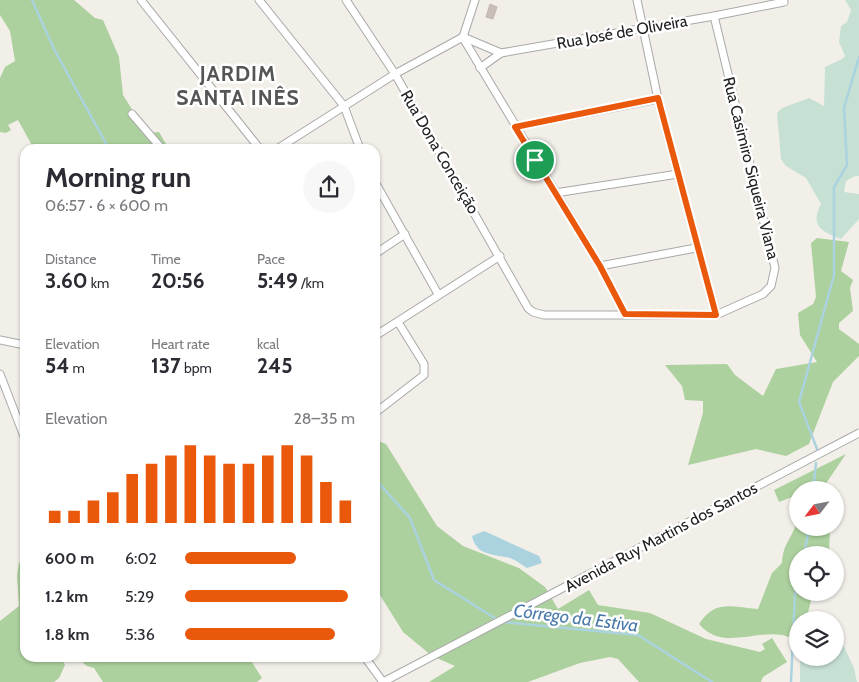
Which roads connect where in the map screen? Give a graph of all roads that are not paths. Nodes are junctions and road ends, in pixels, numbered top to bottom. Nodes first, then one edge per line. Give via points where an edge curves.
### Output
1 (141, 0) edge
2 (259, 0) edge
3 (346, 0) edge
4 (475, 0) edge
5 (637, 0) edge
6 (784, 2) dead end
7 (714, 16) junction
8 (642, 28) junction
9 (463, 37) junction
10 (501, 53) junction
11 (480, 68) junction
12 (395, 74) junction
13 (658, 98) junction
14 (344, 106) junction
15 (132, 114) dead end
16 (515, 127) junction
17 (158, 144) edge
18 (256, 144) edge
19 (285, 144) edge
20 (358, 144) edge
21 (678, 174) junction
22 (380, 191) edge
23 (555, 193) junction
24 (405, 234) junction
25 (696, 248) junction
26 (380, 251) edge
27 (500, 256) junction
28 (600, 266) junction
29 (438, 294) junction
30 (625, 314) junction
31 (716, 315) junction
32 (398, 322) junction
33 (380, 333) edge
34 (0, 340) edge
35 (20, 344) edge
36 (0, 374) edge
37 (380, 409) edge
38 (20, 426) edge
39 (859, 433) edge
40 (368, 662) edge
41 (382, 682) edge

1 - 18 street
2 - 14 street
3 - 12 street, Rua Dona Conceição
4 - 9 street
5 - 8 street
6 - 7 street, Rua José de Oliveira
7 - 8 street, Rua José de Oliveira
7 - 31 street, Rua Casimiro Siqueira Viana via 775,268 772,286 763,294
8 - 10 street, Rua José de Oliveira
8 - 13 street
9 - 10 street
9 - 11 street
9 - 12 street
10 - 11 street
11 - 16 street
12 - 14 street
12 - 27 street, Rua Dona Conceição
13 - 16 street
13 - 21 street
14 - 19 street
14 - 20 street
15 - 17 street
16 - 23 street
21 - 23 street
21 - 25 street
22 - 24 street
23 - 28 street
24 - 26 street
24 - 29 street
25 - 28 street
25 - 31 street
27 - 29 street
27 - 30 street, Rua Dona Conceição via 533,312 544,315
28 - 30 street
29 - 32 street
30 - 31 street
32 - 33 street
32 - 37 street via 424,364 424,375
34 - 35 street
36 - 38 street
39 - 41 street, Avenida Ruy Martins dos Santos
40 - 41 street

